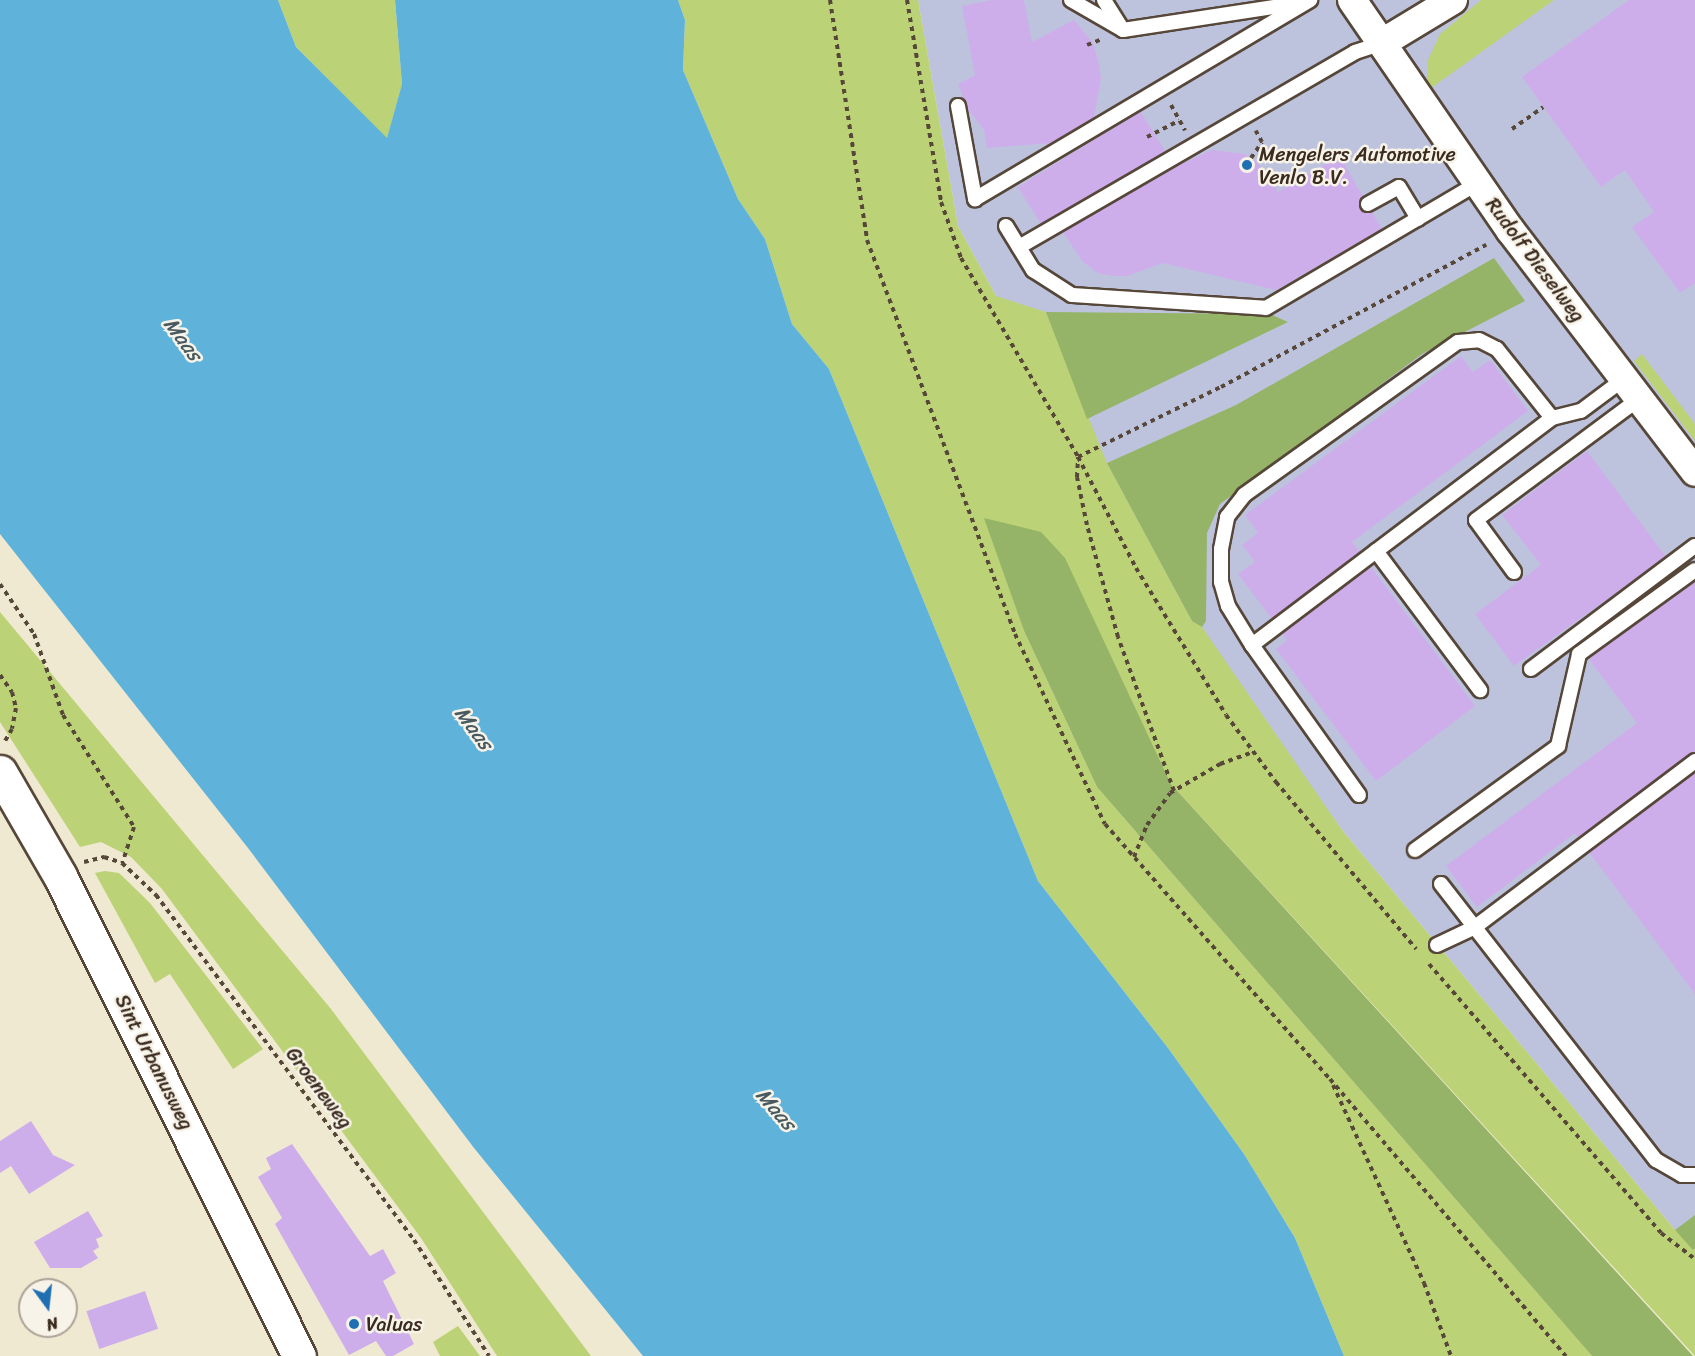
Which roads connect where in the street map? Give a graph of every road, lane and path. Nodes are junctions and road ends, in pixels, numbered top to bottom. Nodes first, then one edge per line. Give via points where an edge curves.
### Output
1 (830, 0) edge
2 (906, 0) edge
3 (1071, 0) edge
4 (1104, 0) edge
5 (1352, 0) edge
6 (1453, 0) edge
7 (1309, 1) edge
8 (1123, 30) junction
9 (1382, 43) junction
10 (1162, 88) junction
11 (958, 106) dead end
12 (1543, 107) dead end
13 (1247, 115) junction
14 (1179, 121) junction
15 (1512, 129) dead end
16 (1147, 137) dead end
17 (1193, 146) junction
18 (1251, 158) dead end
19 (1478, 183) junction
20 (1368, 204) dead end
21 (1418, 219) junction
22 (1006, 226) dead end
23 (1511, 231) junction
24 (1019, 247) junction
25 (1632, 389) junction
26 (1552, 418) junction
27 (1078, 457) junction
28 (1695, 472) edge
29 (1695, 546) edge
30 (1376, 551) junction
31 (1514, 572) dead end
32 (1694, 572) edge
33 (0, 584) edge
34 (1252, 645) junction
35 (1531, 669) dead end
36 (0, 675) edge
37 (1480, 690) dead end
38 (0, 749) edge
39 (1253, 752) junction
40 (1695, 761) edge
41 (0, 772) edge
42 (1174, 791) junction
43 (1359, 795) dead end
44 (1415, 850) dead end
45 (104, 857) dead end
46 (1134, 858) junction
47 (122, 863) junction
48 (1441, 884) dead end
49 (1475, 927) junction
50 (1437, 945) dead end
51 (1418, 951) dead end
52 (1425, 960) dead end
53 (1330, 1079) junction
54 (1695, 1174) edge
55 (1695, 1259) edge
56 (299, 1356) edge
57 (489, 1356) edge
58 (1451, 1356) edge
59 (1566, 1356) edge

1 - 46 path via 867,240 1015,634 1104,824
2 - 27 path via 941,202 950,231 961,258
3 - 8 lane
4 - 8 lane
5 - 9 street, Rudolf Dieselweg
6 - 9 street
7 - 8 lane
7 - 10 lane
9 - 13 lane via 1355,52
9 - 19 street, Rudolf Dieselweg
10 - 11 lane via 975,199
10 - 14 path
12 - 15 path
13 - 17 lane
13 - 18 path via 1262,142
14 - 16 path
14 - 17 path
17 - 24 lane
19 - 21 lane
19 - 23 street, Rudolf Dieselweg
20 - 21 lane via 1399,188
21 - 24 lane via 1266,308 1072,295 1033,270
22 - 24 lane
23 - 25 street, Rudolf Dieselweg
23 - 27 path via 1221,387
25 - 26 lane via 1581,411
25 - 28 street, Rudolf Dieselweg
25 - 31 lane via 1476,520
26 - 30 lane
26 - 34 lane via 1497,349 1479,340 1446,348 1244,495 1227,517 1221,549 1221,582 1228,606
27 - 39 path via 1136,568
27 - 42 path via 1077,477 1087,525 1118,637
29 - 35 lane
30 - 34 lane
30 - 37 lane
32 - 44 lane via 1579,654 1558,746
33 - 47 path via 34,634 63,715 134,827
34 - 43 lane
36 - 38 path via 12,692 16,708 12,729
39 - 42 path via 1220,764
39 - 51 path
40 - 49 lane
41 - 56 street, Sint Urbanusweg via 60,876
42 - 46 path via 1147,825
45 - 47 path, Groeneweg
46 - 53 path
47 - 57 path, Groeneweg via 156,895 414,1240
48 - 49 lane
49 - 50 lane
49 - 54 lane via 1656,1160 1682,1174
52 - 55 path via 1661,1233
53 - 58 path via 1424,1283
53 - 59 path

